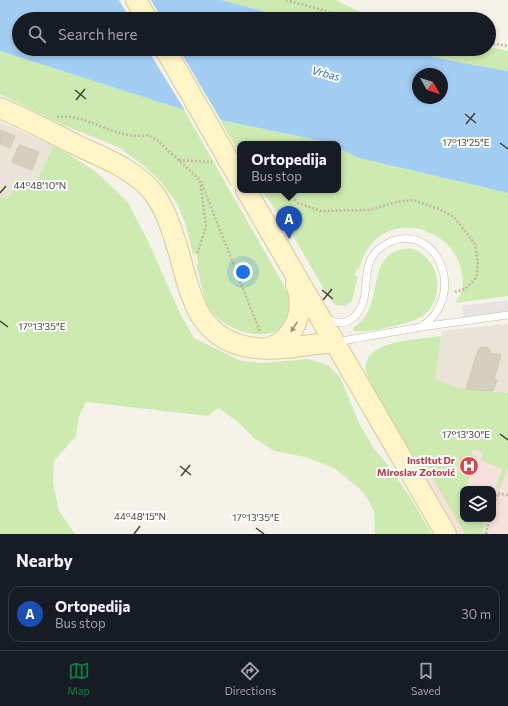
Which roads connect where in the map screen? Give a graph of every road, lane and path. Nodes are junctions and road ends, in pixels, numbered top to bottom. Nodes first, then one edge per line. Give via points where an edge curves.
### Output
1 (136, 0) edge
2 (286, 0) edge
3 (143, 12) edge
4 (329, 12) edge
5 (496, 44) edge
6 (508, 46) edge
7 (169, 56) edge
8 (0, 108) edge
9 (237, 175) edge
10 (200, 180) dead end
11 (247, 193) edge
12 (290, 193) edge
13 (288, 264) junction
14 (455, 292) dead end
15 (308, 298) junction
16 (508, 315) edge
17 (421, 327) junction
18 (334, 342) junction
19 (263, 343) junction
20 (508, 493) edge
21 (496, 499) edge
22 (488, 522) edge
23 (446, 534) edge
24 (486, 534) edge

1 - 3 street
2 - 4 path
5 - 6 path
7 - 9 street, bridge
8 - 19 street via 113,163 155,194 168,218 194,302 209,327 244,348
10 - 19 path
11 - 13 street
12 - 14 path via 298,203 321,211 369,210 413,200 439,209 454,218 475,244 478,265 476,278 465,289
13 - 15 street
13 -> 19 street via 297,287 298,320 285,339 276,345
15 - 17 lane via 317,310 331,320 339,323 350,320 362,307 370,260 378,250 396,240 419,242 432,252 443,267 446,281 445,294 439,308 430,322
15 - 18 street
16 - 17 lane
17 - 18 lane
18 - 19 street
18 - 23 street
20 - 21 path via 498,493
22 - 24 path

